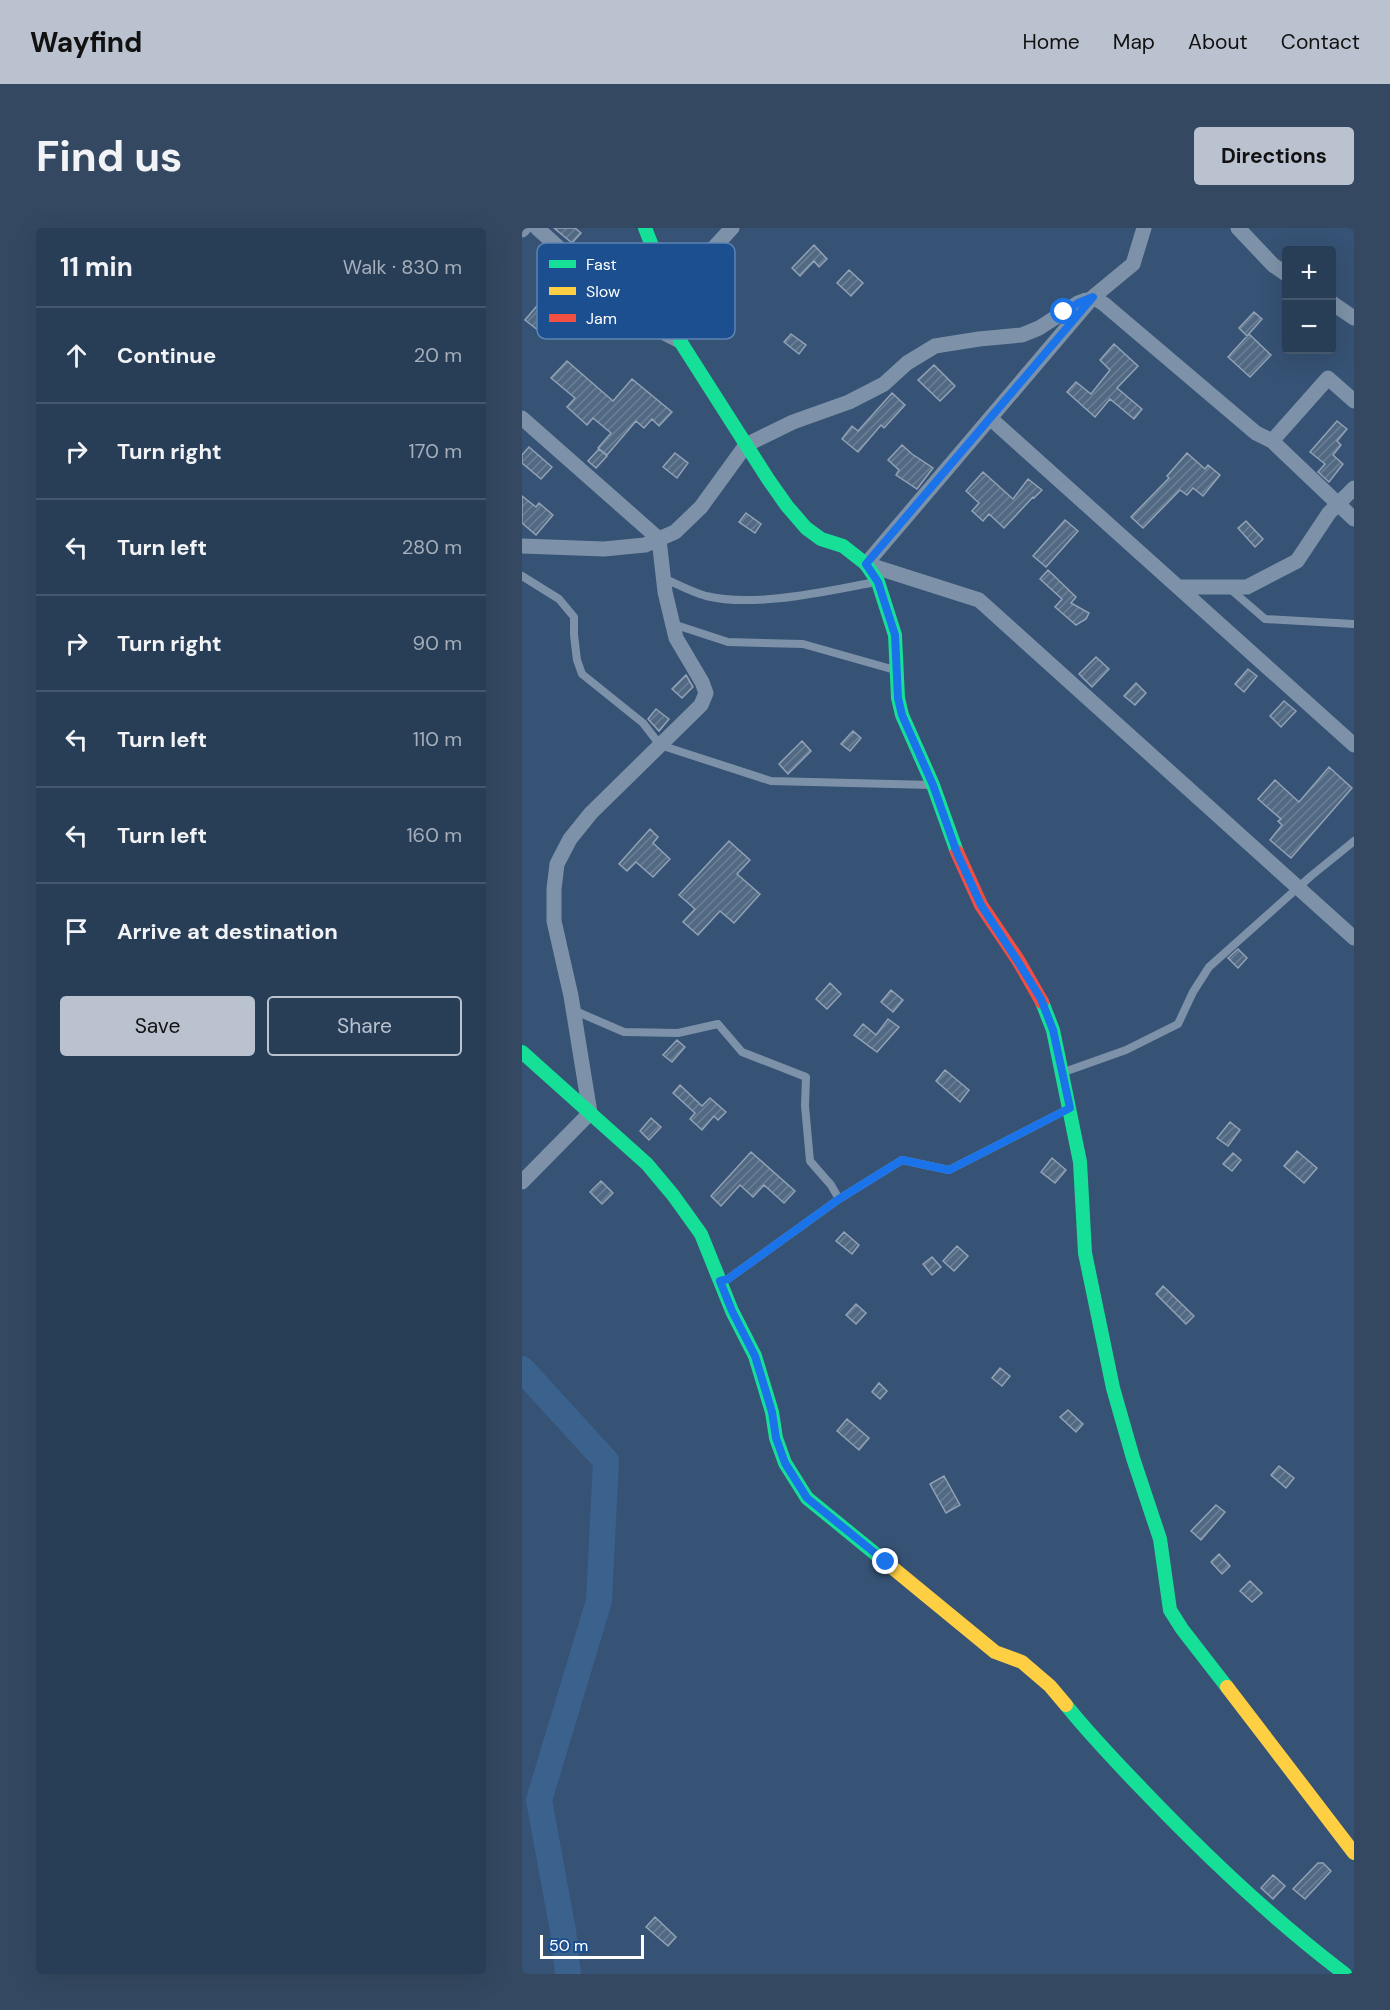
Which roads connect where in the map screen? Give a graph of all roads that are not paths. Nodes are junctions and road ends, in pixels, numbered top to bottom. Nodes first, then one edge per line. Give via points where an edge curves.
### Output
1 (537, 228) edge
2 (645, 228) edge
3 (732, 228) edge
4 (1144, 228) edge
5 (1238, 228) edge
6 (554, 243) edge
7 (651, 243) edge
8 (718, 243) edge
9 (1282, 271) edge
10 (1093, 297) junction
11 (1336, 306) edge
12 (1354, 318) edge
13 (676, 339) edge
14 (680, 341) joint
15 (1354, 401) edge
16 (522, 418) edge
17 (990, 418) junction
18 (1272, 441) junction
19 (746, 445) junction
20 (1354, 488) edge
21 (1338, 504) junction
22 (1354, 519) edge
23 (659, 539) junction
24 (522, 546) edge
25 (866, 564) junction
26 (522, 576) edge
27 (663, 578) junction
28 (878, 582) junction
29 (1179, 587) junction
30 (1228, 587) junction
31 (672, 623) junction
32 (1354, 624) edge
33 (896, 671) junction
34 (660, 745) junction
35 (1354, 745) edge
36 (933, 785) junction
37 (1354, 842) edge
38 (1298, 887) junction
39 (1354, 938) edge
40 (573, 1010) junction
41 (522, 1052) edge
42 (1062, 1073) junction
43 (1070, 1108) junction
44 (590, 1113) junction
45 (522, 1182) edge
46 (839, 1199) junction
47 (720, 1281) junction
48 (1354, 1853) edge
49 (1345, 1974) edge

1 - 6 street
2 - 7 street
3 - 8 street
4 - 10 street via 1133,264
5 - 9 street
10 - 17 street
10 - 18 street via 1256,433
10 - 19 street via 1022,335 935,346 907,363 884,384
11 - 12 street
13 - 14 street
14 - 19 street
15 - 18 street via 1328,378
16 - 23 street
17 - 25 street
17 - 29 street
18 - 21 street
19 - 23 street via 701,507 675,531
19 - 25 street via 806,528 821,539 843,546
20 - 21 street
21 - 22 street
21 - 30 street via 1297,561 1247,587
23 - 24 street via 645,545 604,549
23 - 27 street
25 - 28 street
25 - 38 street via 979,600
26 - 34 lane via 559,599 574,617 582,674 644,723
27 - 28 lane via 706,596 744,600 792,597
27 - 31 street
28 - 33 street via 895,635
29 - 30 street
29 - 35 street
30 - 32 lane via 1265,619
31 - 33 lane via 728,642 803,644
31 - 34 street via 675,638 706,693 701,705
33 - 36 street via 902,715
34 - 36 lane via 771,781
34 - 40 street via 591,813 556,864 554,921
36 - 42 street via 981,905 1041,999 1053,1030
37 - 38 lane
38 - 39 street
38 - 42 lane via 1209,968 1178,1023 1126,1050
40 - 44 street
40 - 46 lane via 624,1032 678,1033 718,1023 742,1052 806,1077 810,1161
41 - 44 street
42 - 43 street
43 - 46 lane via 949,1170 902,1160
43 - 48 street via 1080,1162 1085,1253 1113,1388 1160,1539 1170,1610
44 - 45 street
44 - 47 street via 647,1164 673,1195 701,1234
46 - 47 lane
47 - 49 street via 755,1356 785,1463 807,1498 995,1652 1022,1662 1050,1686 1086,1730 1200,1850 1294,1935

